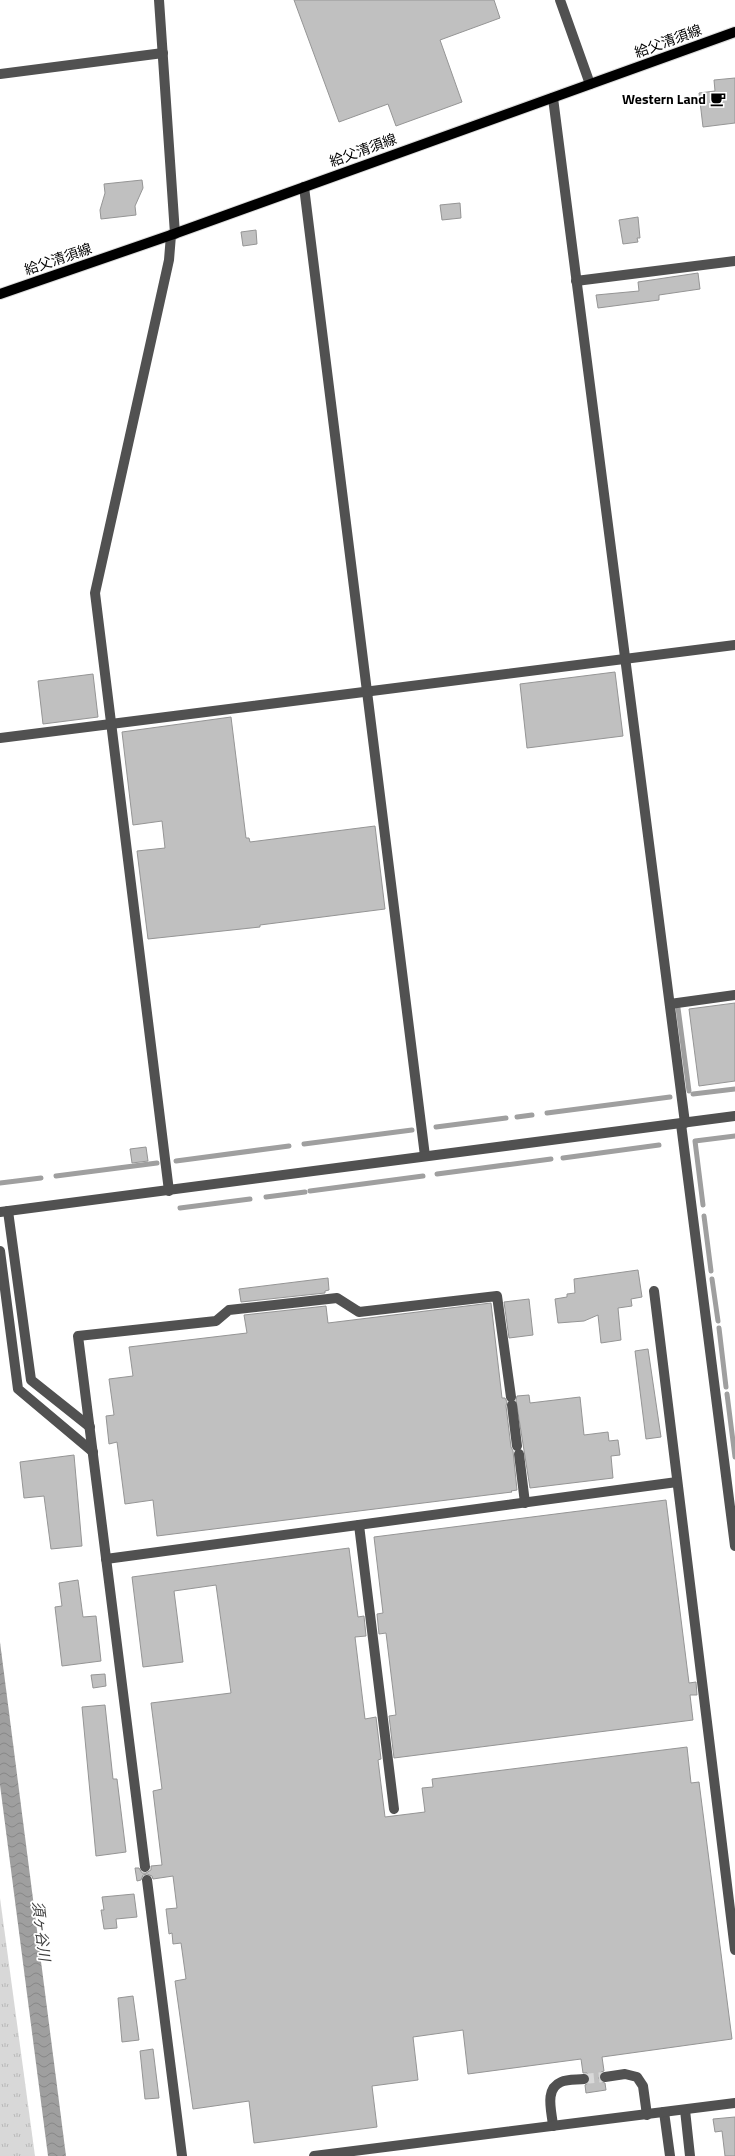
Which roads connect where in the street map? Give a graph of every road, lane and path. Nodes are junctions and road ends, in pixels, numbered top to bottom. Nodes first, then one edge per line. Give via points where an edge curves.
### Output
1 (159, 0) edge
2 (560, 0) edge
3 (735, 32) edge
4 (164, 53) junction
5 (0, 74) edge
6 (590, 84) junction
7 (553, 98) junction
8 (304, 187) junction
9 (173, 234) junction
10 (735, 261) edge
11 (576, 281) junction
12 (0, 294) edge
13 (735, 645) edge
14 (625, 659) junction
15 (367, 692) junction
16 (111, 724) junction
17 (0, 738) edge
18 (735, 996) edge
19 (670, 1004) junction
20 (735, 1116) edge
21 (683, 1123) junction
22 (424, 1156) junction
23 (169, 1191) junction
24 (4, 1211) edge
25 (0, 1251) edge
26 (654, 1291) dead end
27 (90, 1427) junction
28 (93, 1452) junction
29 (678, 1482) junction
30 (525, 1503) junction
31 (360, 1525) junction
32 (735, 1546) edge
33 (106, 1559) junction
34 (394, 1809) dead end
35 (145, 1867) dead end
36 (147, 1880) dead end
37 (735, 1950) edge
38 (605, 2077) tunnel mouth
39 (584, 2079) tunnel mouth
40 (735, 2103) edge
41 (685, 2110) junction
42 (664, 2112) junction
43 (647, 2115) junction
44 (554, 2126) junction
45 (182, 2156) edge
46 (314, 2156) edge
47 (670, 2156) edge
48 (690, 2156) edge

1 - 4 street
2 - 6 street
3 - 6 main road, 給父清須線
4 - 5 street
4 - 9 street
6 - 7 main road, 給父清須線
7 - 8 main road, 給父清須線
7 - 11 street
8 - 9 main road, 給父清須線
8 - 15 street
9 - 12 main road, 給父清須線
9 - 16 street via 94,593
10 - 11 street
11 - 14 street
13 - 14 street
14 - 15 street
14 - 19 street
15 - 16 street
15 - 22 street
16 - 17 street
16 - 23 street
18 - 19 street
19 - 21 street
20 - 21 street
21 - 22 street
21 - 32 street
22 - 23 street
23 - 24 street
24 - 27 street via 31,1380
25 - 28 street via 18,1389
26 - 29 street
27 - 28 street
27 - 30 street via 78,1336 216,1321 230,1310 337,1298 359,1312 497,1296
28 - 33 street
29 - 30 street
29 - 37 street
30 - 31 street
31 - 33 street
31 - 34 street
33 - 35 street
36 - 45 street
38 - 43 street via 625,2074 638,2077 643,2086
39 - 44 street via 561,2082 553,2088 550,2097
40 - 41 street
41 - 42 street
41 - 48 street
42 - 43 street
42 - 47 street
43 - 44 street
44 - 46 street

